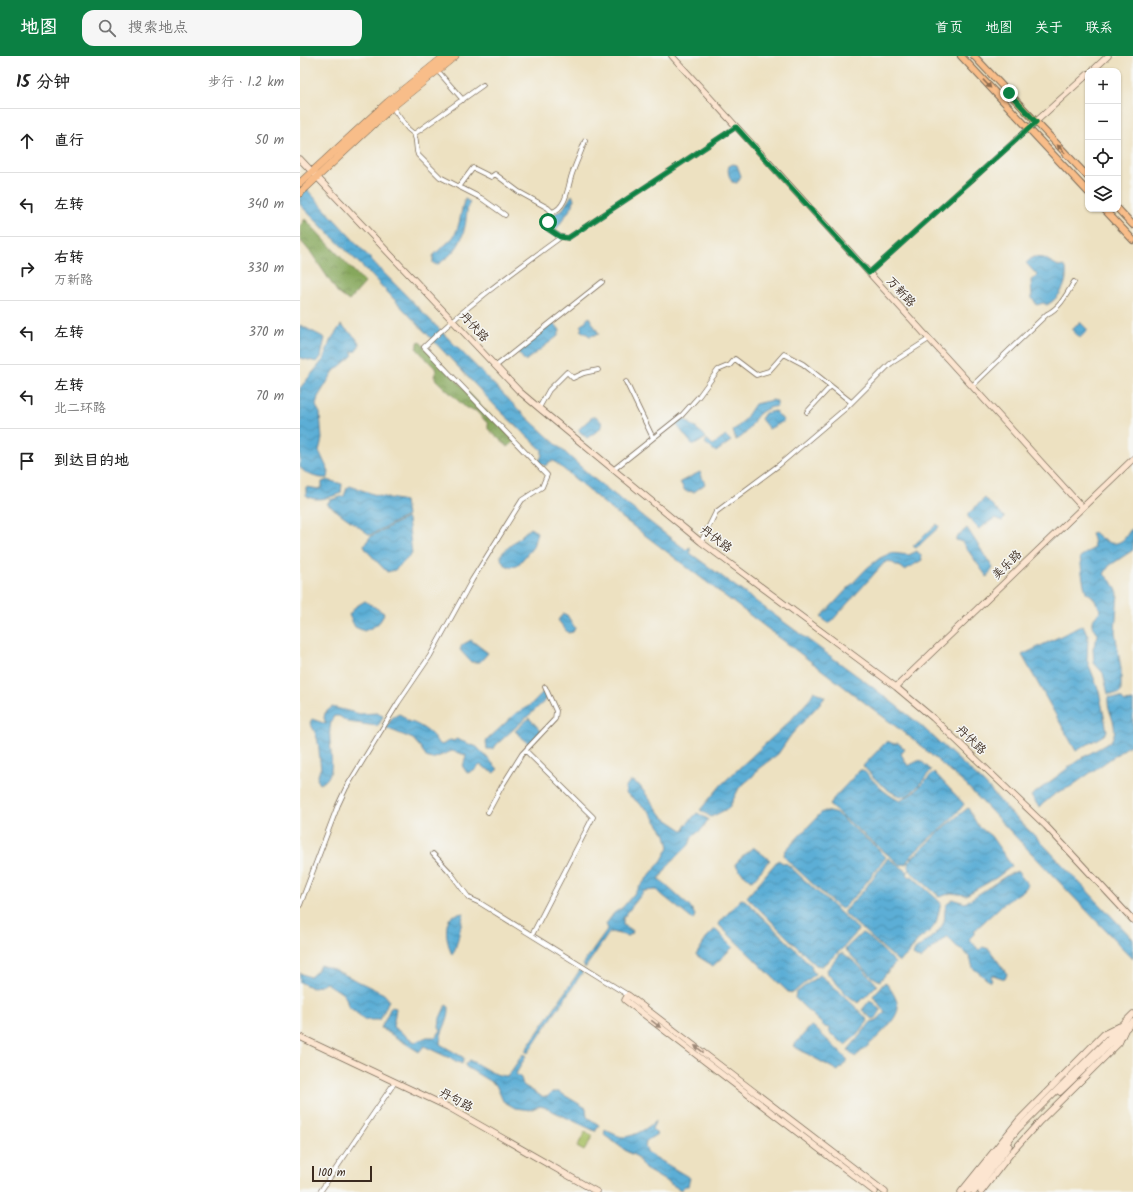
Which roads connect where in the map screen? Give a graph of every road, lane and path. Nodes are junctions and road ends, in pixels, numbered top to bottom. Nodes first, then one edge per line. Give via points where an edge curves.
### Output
1 (444, 56) edge
2 (455, 56) edge
3 (672, 56) edge
4 (961, 56) edge
5 (974, 56) edge
6 (1108, 56) edge
7 (1095, 68) edge
8 (437, 70) junction
9 (1085, 77) edge
10 (483, 85) dead end
11 (463, 100) junction
12 (390, 104) junction
13 (1036, 122) junction
14 (736, 127) junction
15 (1029, 128) junction
16 (414, 134) junction
17 (585, 141) dead end
18 (300, 159) edge
19 (314, 174) junction
20 (1087, 176) edge
21 (302, 184) edge
22 (459, 187) junction
23 (1085, 189) edge
24 (300, 193) edge
25 (552, 212) junction
26 (1107, 212) edge
27 (1121, 212) edge
28 (505, 215) dead end
29 (1133, 225) edge
30 (560, 237) junction
31 (1132, 237) edge
32 (869, 273) junction
33 (602, 282) dead end
34 (1074, 282) dead end
35 (450, 321) junction
36 (930, 339) junction
37 (496, 366) junction
38 (598, 370) dead end
39 (626, 382) dead end
40 (831, 386) junction
41 (972, 386) junction
42 (851, 402) junction
43 (539, 408) junction
44 (808, 412) dead end
45 (653, 438) junction
46 (1133, 459) edge
47 (613, 470) junction
48 (1082, 507) junction
49 (702, 542) junction
50 (896, 687) junction
51 (545, 688) dead end
52 (526, 751) junction
53 (488, 812) dead end
54 (433, 854) dead end
55 (300, 905) edge
56 (1133, 920) edge
57 (532, 935) junction
58 (628, 995) junction
59 (1133, 1014) edge
60 (1133, 1022) edge
61 (1124, 1027) junction
62 (300, 1037) edge
63 (395, 1082) junction
64 (320, 1192) edge
65 (597, 1192) edge
66 (875, 1192) edge
67 (886, 1192) edge
68 (960, 1192) edge
69 (968, 1192) edge
70 (974, 1192) edge
71 (981, 1192) edge

1 - 12 highway
2 - 8 highway
3 - 14 main road, 万新路
4 -> 15 main road
5 - 13 main road
6 - 7 main road
8 - 11 street
8 - 12 highway
9 - 13 main road
10 - 11 street
11 - 16 street
12 - 16 street
12 - 19 highway
13 - 15 main road
20 -> 13 main road
14 - 30 street via 568,238
14 - 32 main road, 万新路
15 - 23 main road
15 - 32 street
16 - 22 street via 418,143 418,155 440,177
17 - 25 street via 569,190
18 - 19 main road, 丹伏路
19 - 21 highway
19 - 35 main road, 丹伏路
21 - 24 highway
22 - 25 street via 474,168 491,177 494,174
22 - 28 street via 481,198
25 - 30 street via 549,216 548,229
26 - 31 main road
27 - 29 main road
30 - 35 street
32 - 36 main road, 万新路
33 - 37 street
34 - 41 street via 1061,304 1047,314
35 - 37 main road, 丹伏路
35 - 55 street via 424,347 547,475 542,487 522,500 472,580 430,656 346,788
36 - 41 main road, 万新路
36 - 42 street via 890,364
37 - 43 main road, 丹伏路
38 - 43 street via 573,378 567,372 549,390
39 - 45 street
40 - 42 street
40 - 44 street
40 - 45 street via 803,364 784,354 769,371 756,375 735,359 730,366 718,370 690,407
41 - 48 main road, 万新路
42 - 49 street via 779,465 716,512
43 - 47 main road, 丹伏路
45 - 47 street
46 - 48 main road, 美乐路
47 - 49 main road, 丹伏路
48 - 50 main road, 美乐路
49 - 50 main road, 丹伏路
50 - 56 main road, 丹伏路 via 933,718 1046,826
51 - 52 street via 556,715 548,728
52 - 53 street
52 - 57 street via 593,817
54 - 57 street via 450,872 468,898
57 - 58 street
58 -> 66 main road via 625,1000
67 -> 58 main road
59 - 61 main road
60 - 61 main road
61 - 68 main road via 1104,1034 1074,1063 1015,1125
61 - 69 main road via 1018,1130
61 - 70 main road via 1034,1118
61 - 71 main road via 1119,1043 1040,1121
62 - 63 main road, 丹句路
63 - 64 street
63 - 65 main road, 丹句路 via 448,1107

